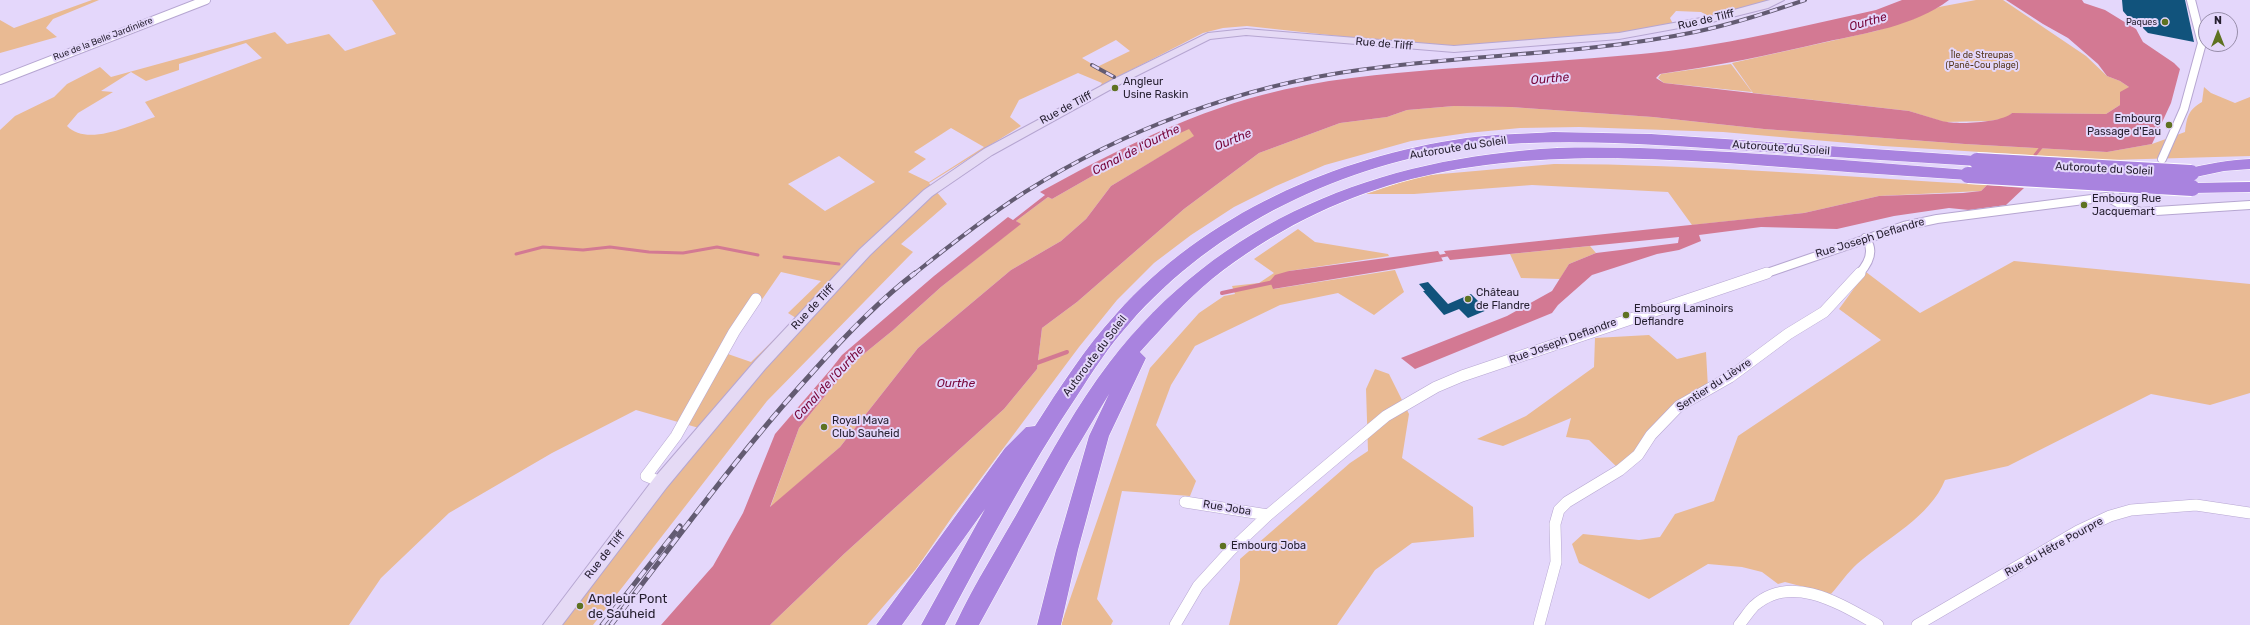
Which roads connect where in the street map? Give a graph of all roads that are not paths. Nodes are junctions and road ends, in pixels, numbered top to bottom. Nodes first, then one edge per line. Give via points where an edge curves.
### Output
1 (206, 0) edge
2 (1779, 0) edge
3 (2191, 0) edge
4 (0, 80) edge
5 (2162, 159) dead end
6 (2250, 164) edge
7 (2250, 172) edge
8 (2191, 180) junction
9 (2250, 187) edge
10 (2250, 205) edge
11 (1865, 238) junction
12 (756, 299) dead end
13 (1139, 341) junction
14 (1053, 414) junction
15 (661, 482) junction
16 (1185, 502) dead end
17 (2250, 513) edge
18 (1268, 515) junction
19 (552, 625) edge
20 (888, 625) edge
21 (934, 625) edge
22 (967, 625) edge
23 (1049, 625) edge
24 (1175, 625) edge
25 (1539, 625) edge
26 (1738, 625) edge
27 (1878, 625) edge
28 (1917, 625) edge

1 - 4 street, Rue de la Belle Jardinière
2 - 15 main road, Rue de Tilff via 1712,19 1619,36 1454,49 1246,32 1208,36 1044,120 988,152 928,193 865,252 815,304
3 - 5 street via 2202,34 2202,43 2184,109
6 - 8 highway via 2224,166
7 - 8 highway, Autoroute du Soleil
8 - 9 highway, Autoroute du Soleil
8 - 13 highway, Autoroute du Soleil, bridge via 1968,175 1652,154 1558,153 1460,162 1357,189 1287,219 1240,247 1202,277 1179,296
8 - 14 highway, Autoroute du Soleil, bridge via 1977,161 1668,140 1552,137 1484,141 1376,163 1304,188 1272,203 1223,231 1176,265 1151,288 1103,343
10 - 11 street, Rue Joseph Deflandre via 2141,212 2107,197 1937,219
11 - 18 street, Rue Joseph Deflandre via 1613,323 1436,387 1386,416
11 - 25 street, Sentier du Lièvre via 1870,244 1870,256 1866,266 1824,312 1788,334 1730,377 1679,406 1651,435 1638,456 1567,502 1559,510 1555,524 1556,562
12 - 15 street via 724,346 715,368 675,437 646,476
13 - 22 highway, Autoroute du Soleil via 1112,373 1088,409
13 - 23 highway via 1135,360 1099,436
14 - 20 highway via 1012,454
14 - 21 highway, Autoroute du Soleil
15 - 19 main road, Rue de Tilff
16 - 18 street, Rue Joba
17 - 28 street, Rue du Hêtre Pourpre via 2196,505 2131,510 2110,516 2078,531
18 - 24 street, Rue Joseph Deflandre via 1198,586
26 - 27 street via 1752,605 1775,593 1801,590 1820,595

